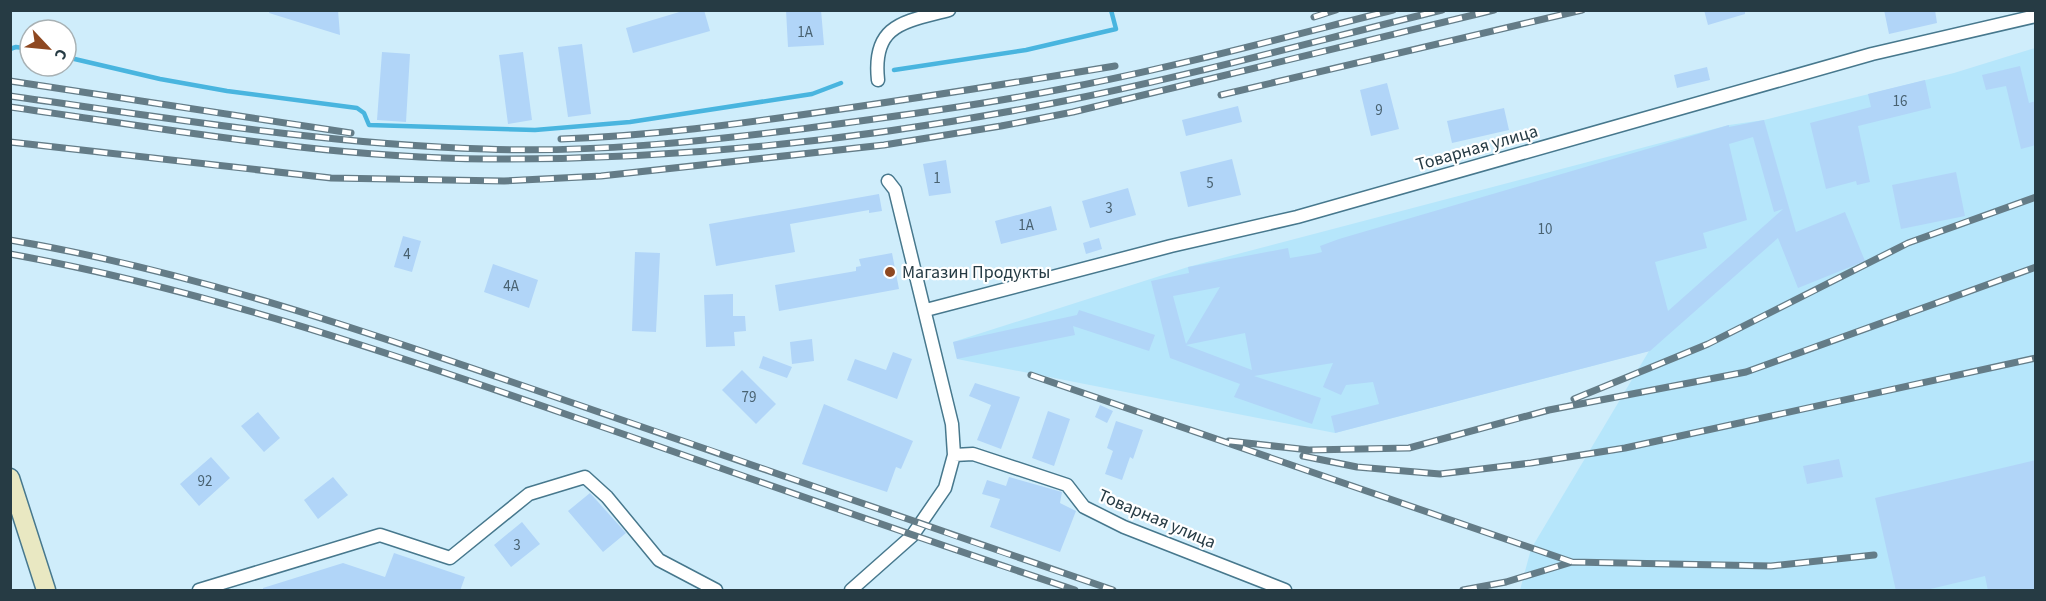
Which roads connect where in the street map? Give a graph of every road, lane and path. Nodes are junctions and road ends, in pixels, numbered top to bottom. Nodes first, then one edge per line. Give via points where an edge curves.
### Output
1 (949, 10) edge
2 (2036, 16) edge
3 (878, 80) dead end
4 (888, 181) dead end
5 (926, 310) junction
6 (954, 455) junction
7 (10, 477) edge
8 (46, 591) edge
9 (199, 591) edge
10 (716, 591) edge
11 (851, 591) edge
12 (1285, 591) edge

1 - 3 street via 898,24 884,37 876,59
2 - 5 street, Товарная улица via 1872,54 1297,217
4 - 5 street via 895,190
5 - 6 street via 952,424
6 - 11 street via 945,488 912,536
6 - 12 street, Товарная улица via 973,454 1067,484 1084,507 1124,527
7 - 8 main road
9 - 10 street via 380,535 450,558 529,494 585,477 607,497 659,560

